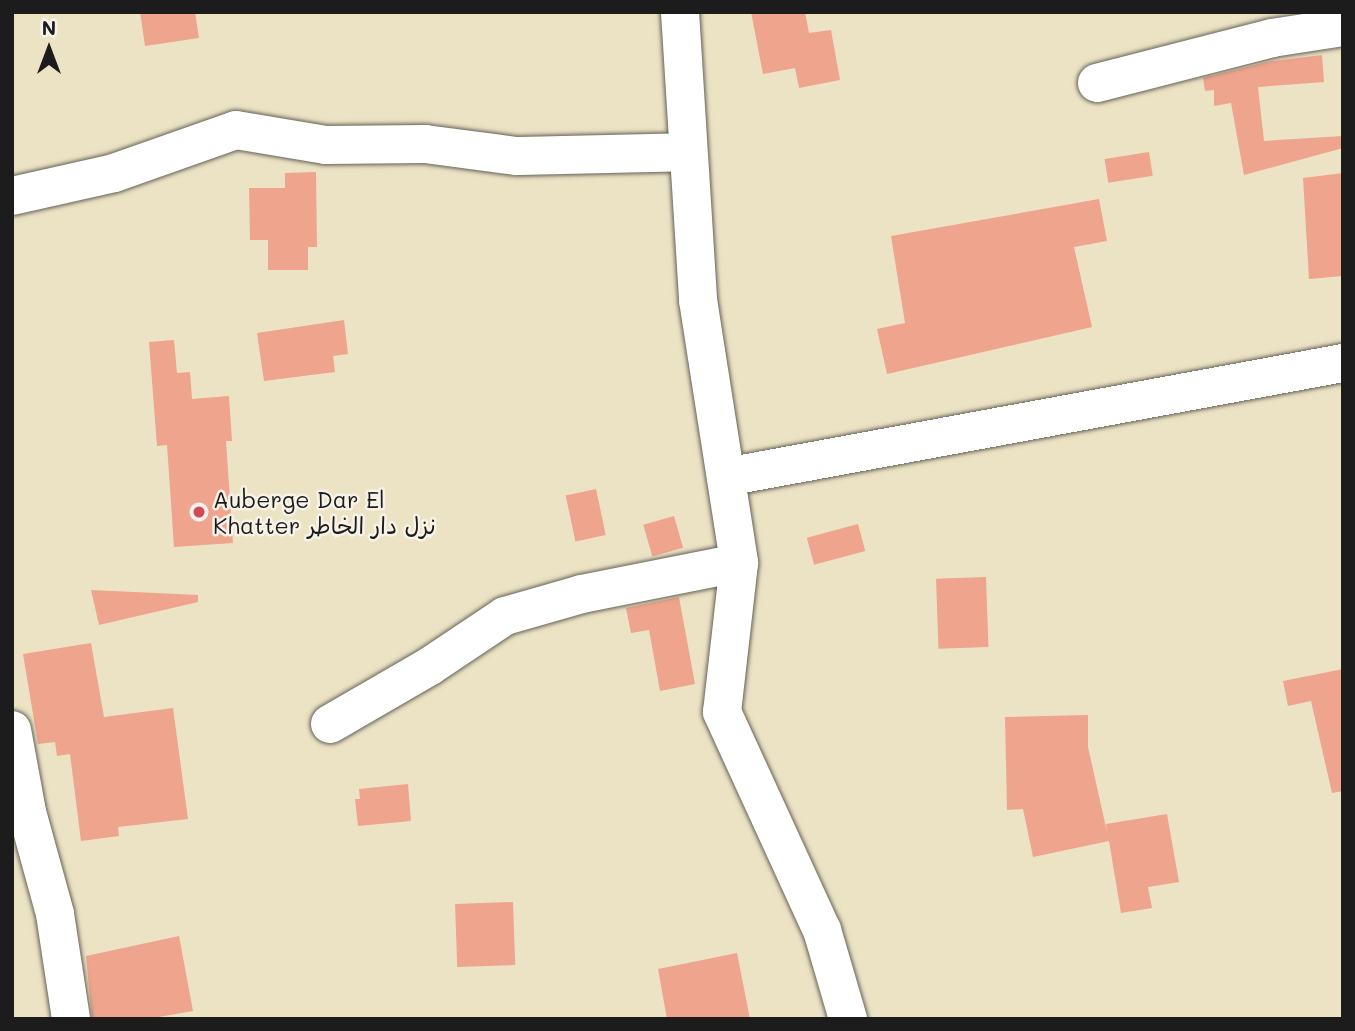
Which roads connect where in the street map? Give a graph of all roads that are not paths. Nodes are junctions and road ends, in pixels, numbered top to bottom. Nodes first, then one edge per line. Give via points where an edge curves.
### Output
1 (680, 12) edge
2 (1343, 27) edge
3 (1097, 83) dead end
4 (688, 152) junction
5 (12, 195) edge
6 (1343, 363) edge
7 (726, 477) junction
8 (739, 564) junction
9 (330, 724) dead end
10 (12, 730) edge
11 (71, 1019) edge
12 (848, 1019) edge

1 - 4 street
2 - 3 street via 1272,38
4 - 5 street via 516,156 425,144 326,145 236,130 114,173
4 - 7 street via 698,300
6 - 7 street
7 - 8 street
8 - 9 street via 583,594 505,616 430,667
8 - 12 street via 722,712 822,930
10 - 11 street via 27,812 55,914

